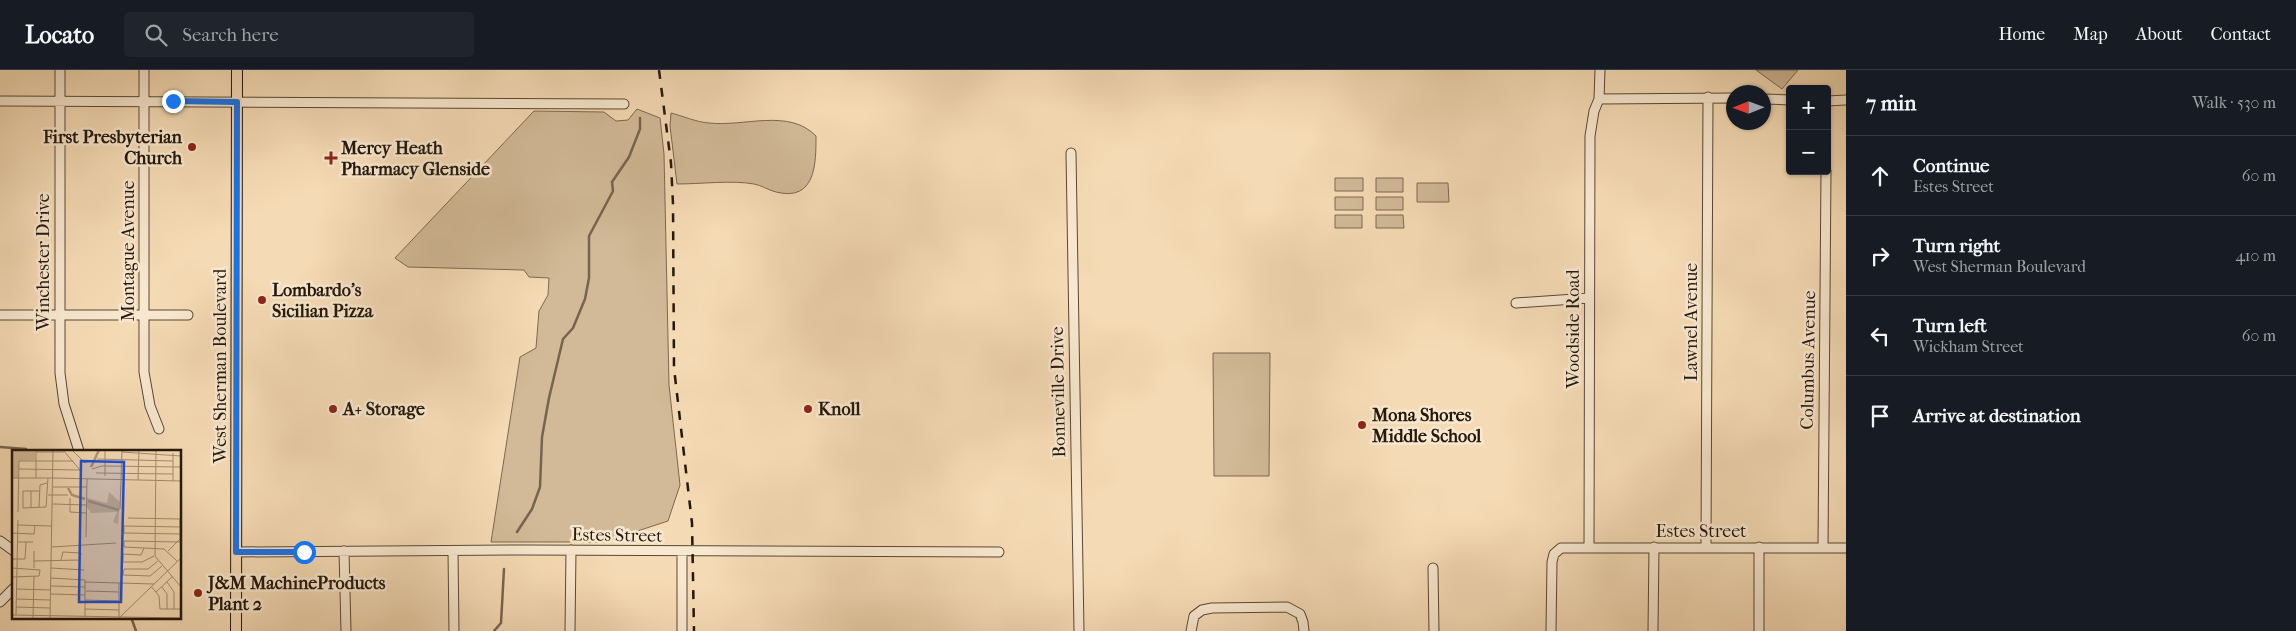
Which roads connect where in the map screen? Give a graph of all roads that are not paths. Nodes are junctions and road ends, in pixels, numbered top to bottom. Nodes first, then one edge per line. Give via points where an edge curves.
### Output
1 (60, 70) edge
2 (144, 70) edge
3 (237, 70) edge
4 (1600, 70) edge
5 (1708, 97) junction
6 (1726, 98) edge
7 (1600, 99) junction
8 (1771, 99) edge
9 (1786, 100) edge
10 (1846, 100) edge
11 (0, 101) edge
12 (60, 101) junction
13 (144, 101) junction
14 (1831, 101) edge
15 (237, 102) junction
16 (624, 104) dead end
17 (1071, 153) dead end
18 (1826, 175) edge
19 (1589, 298) junction
20 (1516, 303) dead end
21 (0, 315) edge
22 (59, 315) junction
23 (144, 315) junction
24 (188, 316) dead end
25 (159, 429) dead end
26 (79, 450) edge
27 (0, 541) edge
28 (1589, 547) junction
29 (1654, 547) junction
30 (1706, 547) junction
31 (1759, 547) junction
32 (1823, 548) junction
33 (1846, 548) edge
34 (12, 550) edge
35 (571, 550) junction
36 (344, 551) junction
37 (236, 552) junction
38 (453, 552) junction
39 (682, 552) junction
40 (998, 552) dead end
41 (1433, 568) dead end
42 (12, 590) edge
43 (0, 602) edge
44 (236, 631) edge
45 (346, 631) edge
46 (454, 631) edge
47 (570, 631) edge
48 (682, 631) edge
49 (1080, 631) edge
50 (1191, 631) edge
51 (1304, 631) edge
52 (1434, 631) edge
53 (1551, 631) edge
54 (1653, 631) edge
55 (1759, 631) edge

1 - 12 street, Winchester Drive
2 - 13 street, Montague Avenue
3 - 15 main road, West Sherman Boulevard
4 - 7 street
5 - 6 street
5 - 7 street
5 - 30 street, Lawnel Avenue
7 - 19 street, Woodside Road via 1594,111 1590,136
8 - 9 street
10 - 14 street
11 - 12 street
12 - 13 street
12 - 22 street, Winchester Drive
13 - 15 street
13 - 23 street, Montague Avenue
15 - 16 street
15 - 37 main road, West Sherman Boulevard
17 - 49 street, Bonneville Drive
18 - 32 street, Columbus Avenue
19 - 20 street
19 - 28 street, Woodside Road
21 - 22 street
22 - 23 street
22 - 26 street, Winchester Drive via 61,388
23 - 24 street
23 - 25 street, Montague Avenue via 144,372 150,406
27 - 34 street
28 - 29 street, Estes Street
28 - 53 street, Estes Street via 1561,548 1553,558
29 - 30 street, Estes Street
29 - 54 street
30 - 31 street, Estes Street
31 - 32 street, Estes Street
31 - 55 street
32 - 33 street, Estes Street
35 - 38 street, Estes Street
35 - 39 street, Estes Street
35 - 47 street
36 - 37 street, Estes Street
36 - 38 street, Estes Street
36 - 45 street
37 - 44 main road, West Sherman Boulevard
38 - 46 street
39 - 40 street, Estes Street
39 - 48 street
41 - 52 street
42 - 43 street
50 - 51 street via 1197,613 1212,608 1287,607 1300,614

